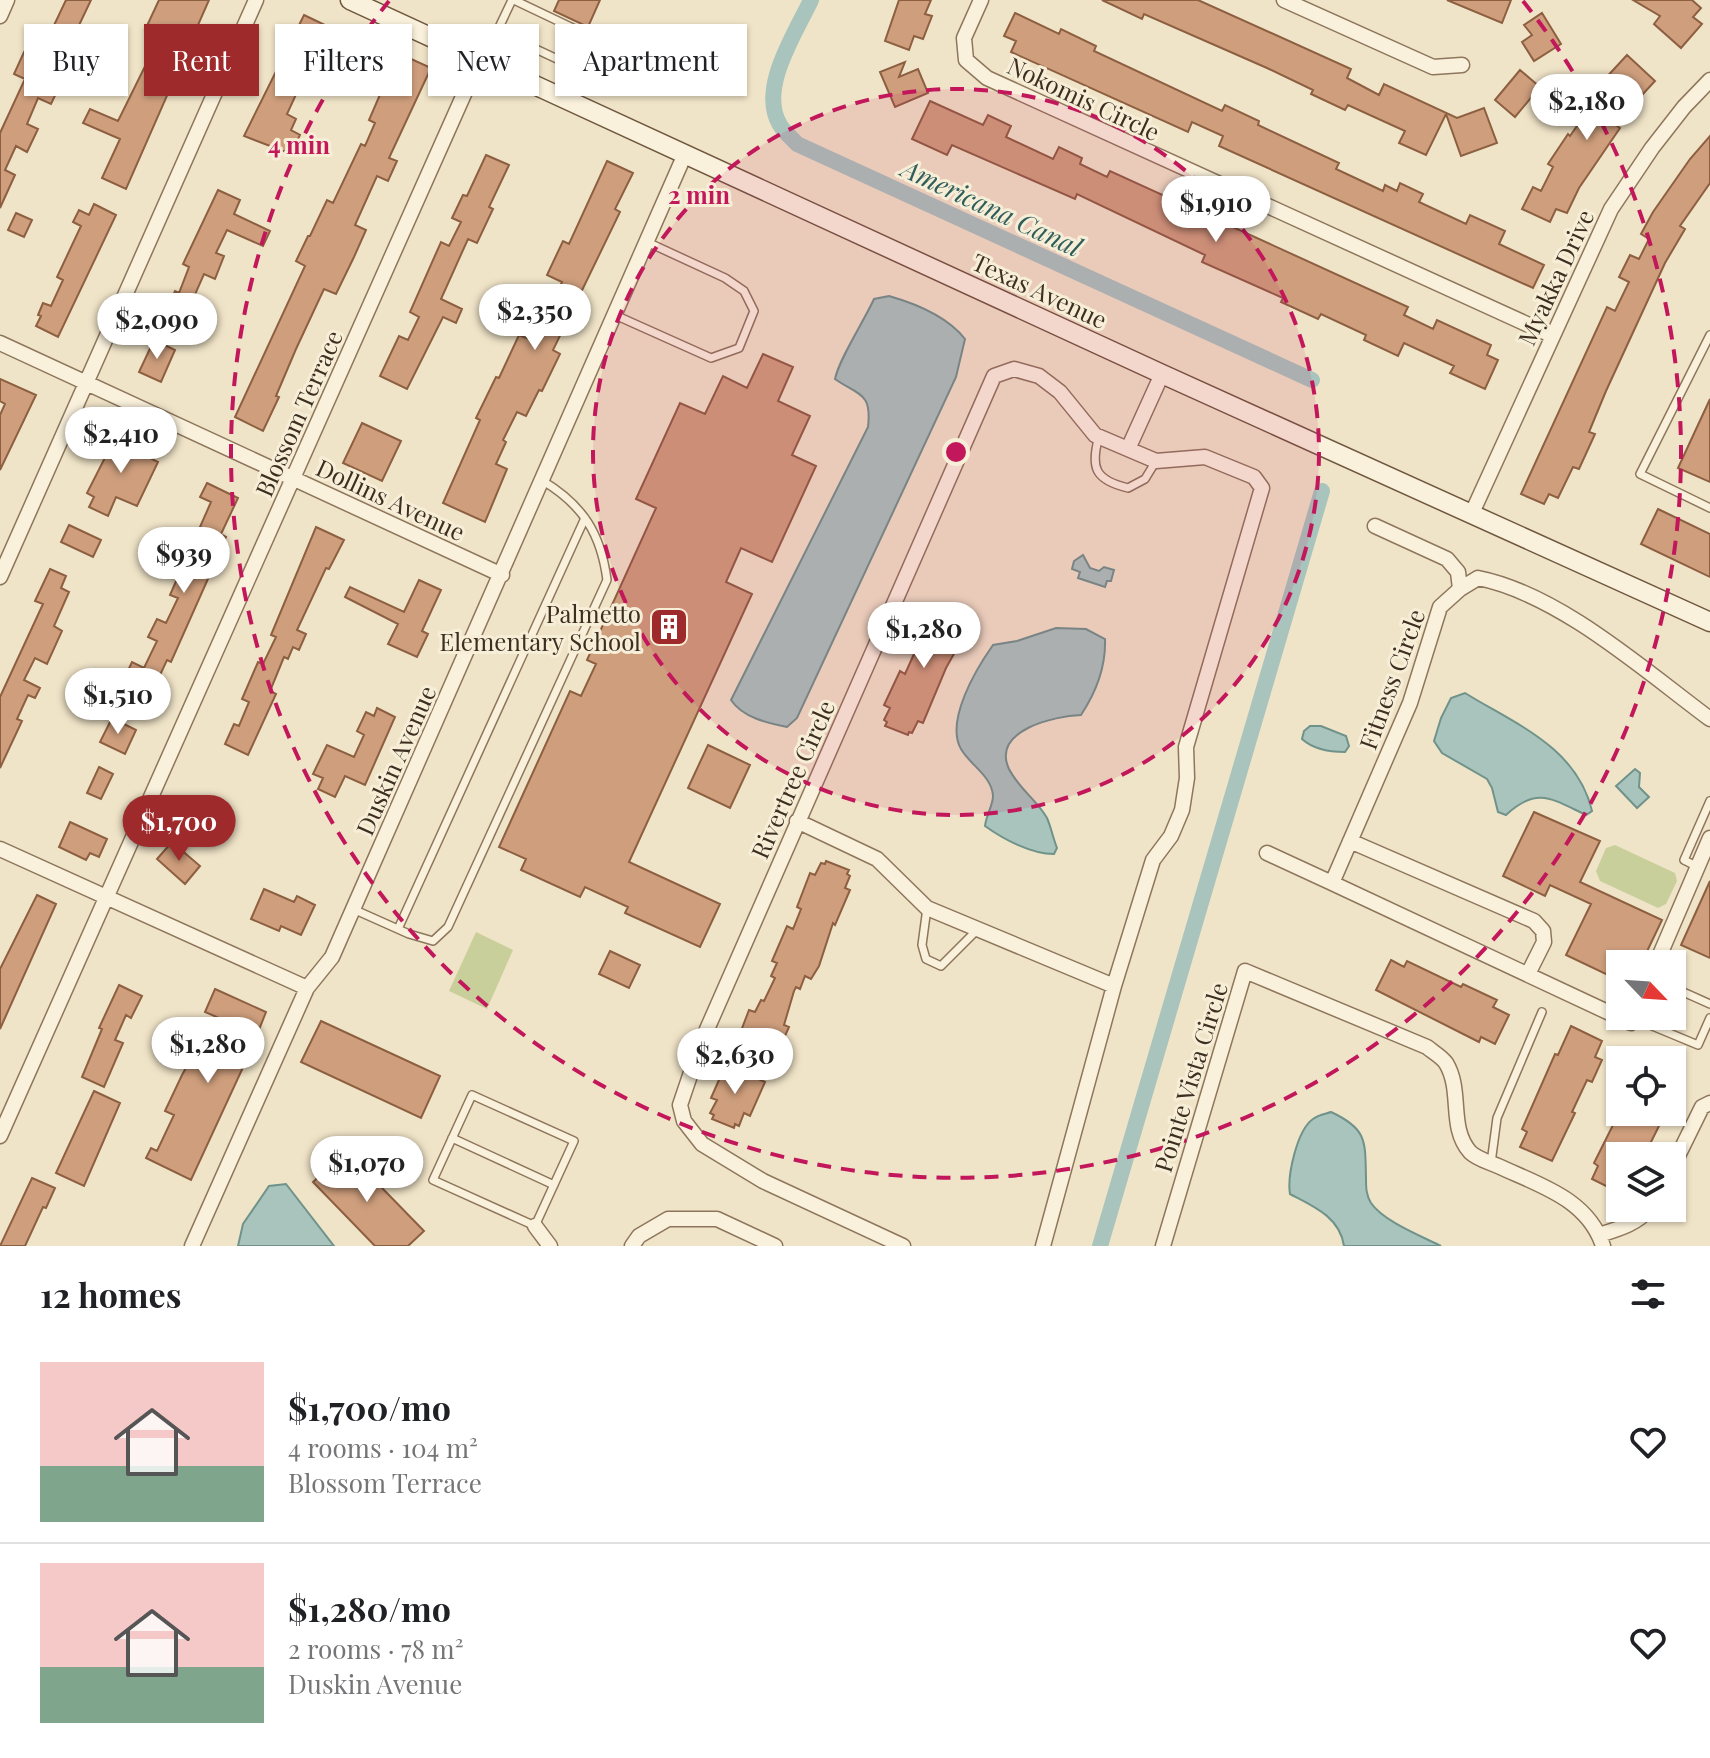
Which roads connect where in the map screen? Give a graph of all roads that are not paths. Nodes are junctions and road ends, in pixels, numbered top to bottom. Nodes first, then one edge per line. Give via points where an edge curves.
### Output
1 (7, 0) edge
2 (256, 0) edge
3 (350, 0) edge
4 (513, 0) edge
5 (981, 0) edge
6 (1284, 0) edge
7 (0, 16) edge
8 (501, 24) edge
9 (564, 24) edge
10 (428, 35) edge
11 (1462, 65) dead end
12 (1710, 80) edge
13 (539, 86) edge
14 (463, 96) edge
15 (571, 96) edge
16 (569, 100) junction
17 (685, 154) junction
18 (647, 242) junction
19 (615, 315) junction
20 (1710, 335) edge
21 (1553, 336) junction
22 (0, 343) edge
23 (1162, 374) junction
24 (86, 383) junction
25 (1099, 436) junction
26 (1128, 449) junction
27 (1156, 461) junction
28 (293, 478) junction
29 (543, 481) junction
30 (1710, 508) edge
31 (1472, 513) junction
32 (585, 518) junction
33 (1375, 526) dead end
34 (502, 575) junction
35 (0, 577) edge
36 (1460, 589) junction
37 (1710, 622) edge
38 (1710, 719) edge
39 (1710, 801) edge
40 (797, 821) junction
41 (1710, 838) edge
42 (1350, 841) junction
43 (0, 849) edge
44 (1267, 853) dead end
45 (1704, 858) edge
46 (1332, 883) junction
47 (105, 897) junction
48 (927, 908) junction
49 (353, 909) junction
50 (398, 929) junction
51 (978, 929) junction
52 (1662, 950) edge
53 (1528, 974) junction
54 (1114, 986) junction
55 (307, 988) junction
56 (1686, 993) edge
57 (1710, 1004) edge
58 (1606, 1007) edge
59 (1542, 1012) dead end
60 (1710, 1018) edge
61 (1660, 1030) edge
62 (1710, 1103) edge
63 (0, 1136) edge
64 (452, 1138) junction
65 (1685, 1142) edge
66 (1491, 1163) junction
67 (554, 1185) junction
68 (1634, 1222) edge
69 (535, 1226) junction
70 (1601, 1240) edge
71 (192, 1246) edge
72 (550, 1246) edge
73 (632, 1246) edge
74 (775, 1246) edge
75 (903, 1246) edge
76 (1043, 1246) edge
77 (1163, 1246) edge

1 - 7 street
2 - 24 street
3 - 10 street, Texas Avenue
4 - 8 lane
4 - 9 lane
5 - 21 street, Nokomis Circle via 964,38 966,60 987,78
6 - 11 street via 1433,67
12 - 21 street, Myakka Drive via 1652,148 1611,209
13 - 16 street, Texas Avenue
14 - 28 street, Blossom Terrace
15 - 16 lane
16 - 17 street, Texas Avenue
17 - 18 street, Duskin Avenue
17 - 23 street, Texas Avenue
18 - 19 street, Duskin Avenue
18 - 19 lane via 744,291 754,311 739,348 711,358
19 - 29 street, Duskin Avenue
20 - 30 lane via 1640,474
21 - 31 street, Myakka Drive
22 - 24 street, Dollins Avenue
23 - 26 street
23 - 31 street, Texas Avenue
24 - 28 street, Dollins Avenue
24 - 35 street
25 - 26 street, Rivertree Circle
25 - 27 lane via 1093,456 1108,483 1128,488 1145,479
25 - 40 street, Rivertree Circle via 1039,376 1014,369 994,376
26 - 27 street, Rivertree Circle
27 - 54 street, Rivertree Circle via 1205,457 1254,477 1262,488 1186,747 1182,810 1153,860
28 - 34 street, Dollins Avenue
28 - 47 street, Blossom Terrace
29 - 32 lane via 565,494
29 - 34 street, Duskin Avenue
31 - 37 street, Texas Avenue
32 - 50 lane
32 - 50 lane via 603,550 607,580 448,927 433,941
33 - 36 street via 1447,559 1458,572
34 - 49 street, Duskin Avenue
36 - 38 street via 1478,578 1506,583 1591,632
36 - 42 street, Fitness Circle via 1440,607 1410,703
39 - 45 lane via 1684,860
40 - 48 street via 877,859
40 - 75 street, Rivertree Circle via 701,1043 680,1105 684,1121 702,1144 763,1181
41 - 45 street
42 - 46 street, Fitness Circle
42 - 53 street via 1534,921 1544,942
43 - 47 street
44 - 46 street
45 - 52 street
46 - 53 street
47 - 55 street
47 - 63 street, Blossom Terrace
48 - 51 street
48 - 51 lane via 922,945 926,959 941,966
49 - 50 lane
49 - 55 street, Duskin Avenue via 332,957
51 - 54 street
53 - 58 street
54 - 76 street, Rivertree Circle
55 - 71 street, Duskin Avenue
56 - 57 lane
59 - 66 lane via 1497,1118
60 - 61 lane via 1698,1045
62 - 65 street via 1702,1107
64 - 67 lane
64 - 67 lane via 472,1095 574,1141
64 - 69 lane via 433,1180
66 - 70 street, Pointe Vista Circle via 1583,1210
66 - 77 street, Pointe Vista Circle via 1473,1155 1460,1138 1449,1071 1427,1047 1245,971
67 - 69 lane
68 - 70 street
69 - 72 street
73 - 74 street via 668,1219 717,1219

